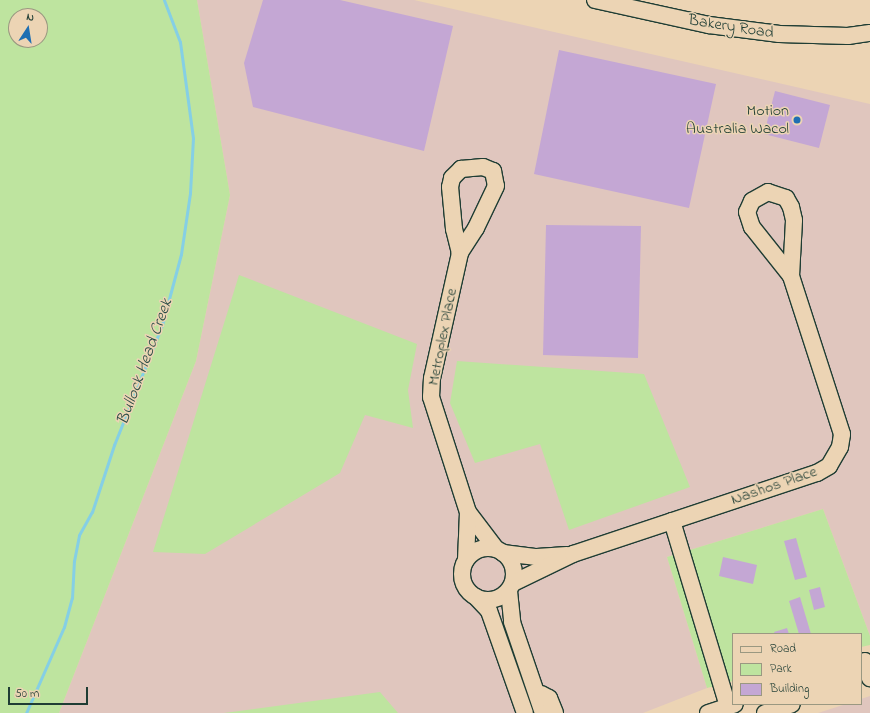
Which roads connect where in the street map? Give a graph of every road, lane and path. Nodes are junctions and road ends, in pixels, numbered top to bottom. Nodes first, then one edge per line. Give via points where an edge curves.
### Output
1 (595, 0) edge
2 (870, 32) edge
3 (460, 253) junction
4 (791, 276) junction
5 (468, 512) junction
6 (672, 521) junction
7 (500, 551) junction
8 (573, 554) junction
9 (466, 560) junction
10 (511, 587) junction
11 (476, 597) junction
12 (865, 661) edge
13 (870, 678) edge
14 (536, 692) junction
15 (731, 705) edge
16 (789, 705) edge
17 (525, 713) edge
18 (543, 713) edge
19 (555, 713) edge
20 (708, 713) edge
21 (765, 713) edge

1 - 2 street, Bakery Road via 709,26 771,33 848,36
3 - 3 street, Metroplex Place via 454,229 450,187 452,178 461,169 483,167 493,172 496,186 476,228
3 - 5 street, Metroplex Place via 432,378 431,397
4 - 4 street, Nashos Place via 752,227 747,212 752,201 768,192 786,198 791,207 794,220
4 - 6 street, Nashos Place via 838,417 842,434 840,447 829,466 817,473
5 - 7 street, Metroplex Place
5 - 9 street, Metroplex Place
6 - 8 street, Nashos Place
6 - 15 street
7 - 8 street, Nashos Place via 537,557
7 - 9 street via 480,549
7 - 10 street via 513,566
8 - 10 street, Nashos Place
9 - 11 street via 462,575 464,583
10 - 11 street via 493,600
10 - 14 street via 512,622
11 - 17 street via 489,611
12 - 13 street
14 - 18 street
14 - 19 street via 549,698
15 - 20 street
16 - 21 street

